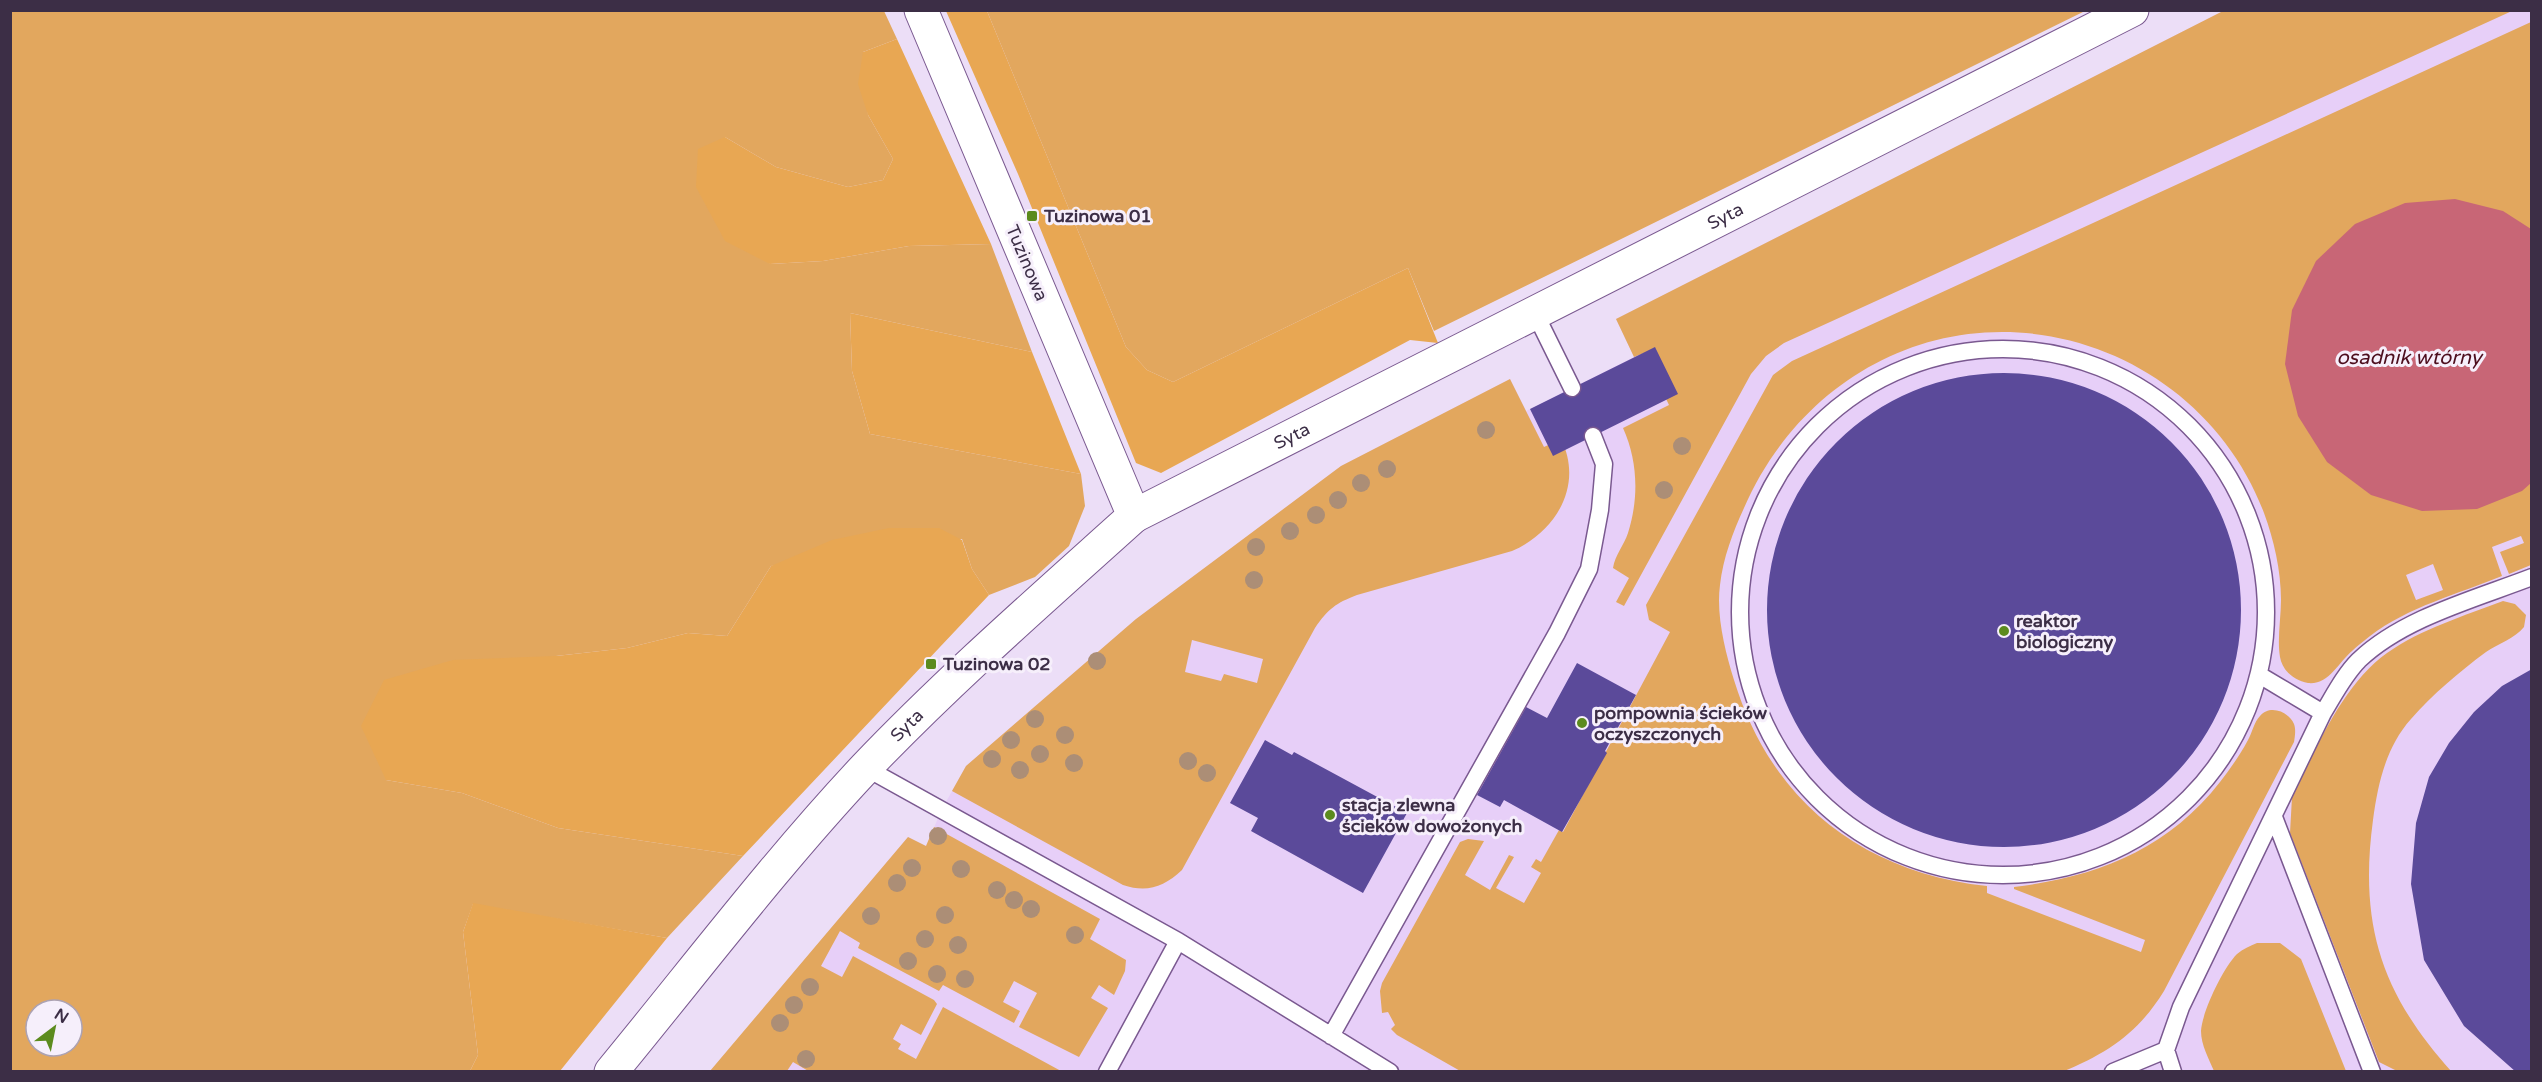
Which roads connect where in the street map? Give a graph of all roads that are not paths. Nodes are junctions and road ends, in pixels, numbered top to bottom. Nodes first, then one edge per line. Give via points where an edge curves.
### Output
1 (921, 10) edge
2 (2132, 10) edge
3 (1535, 313) junction
4 (1572, 388) dead end
5 (1593, 436) dead end
6 (1134, 516) junction
7 (2532, 577) edge
8 (2261, 676) junction
9 (2324, 713) junction
10 (866, 768) junction
11 (2274, 817) junction
12 (1178, 940) junction
13 (1331, 1036) junction
14 (2166, 1050) junction
15 (611, 1071) edge
16 (1107, 1071) edge
17 (1390, 1071) edge
18 (2113, 1071) edge
19 (2173, 1071) edge
20 (2372, 1071) edge

1 - 6 street, Tuzinowa
2 - 3 street, Syta
3 - 4 lane
3 - 6 street, Syta
5 - 13 lane via 1604,464 1589,569
6 - 10 street, Syta
7 - 9 lane via 2403,628 2359,660
8 - 8 lane via 2232,748 2182,809 2117,852 2042,875 1964,875 1889,852 1824,807 1775,746 1745,674 1738,596 1755,519 1789,455 1840,403 1903,367 1973,349 2046,351 2115,372 2177,412 2224,466 2256,532 2269,604
8 - 9 lane
9 - 11 lane
10 - 12 lane
10 - 15 street, Syta
11 - 14 lane via 2181,1006
11 - 20 lane
12 - 13 lane
12 - 16 lane
13 - 17 lane
14 - 18 lane
14 - 19 lane

